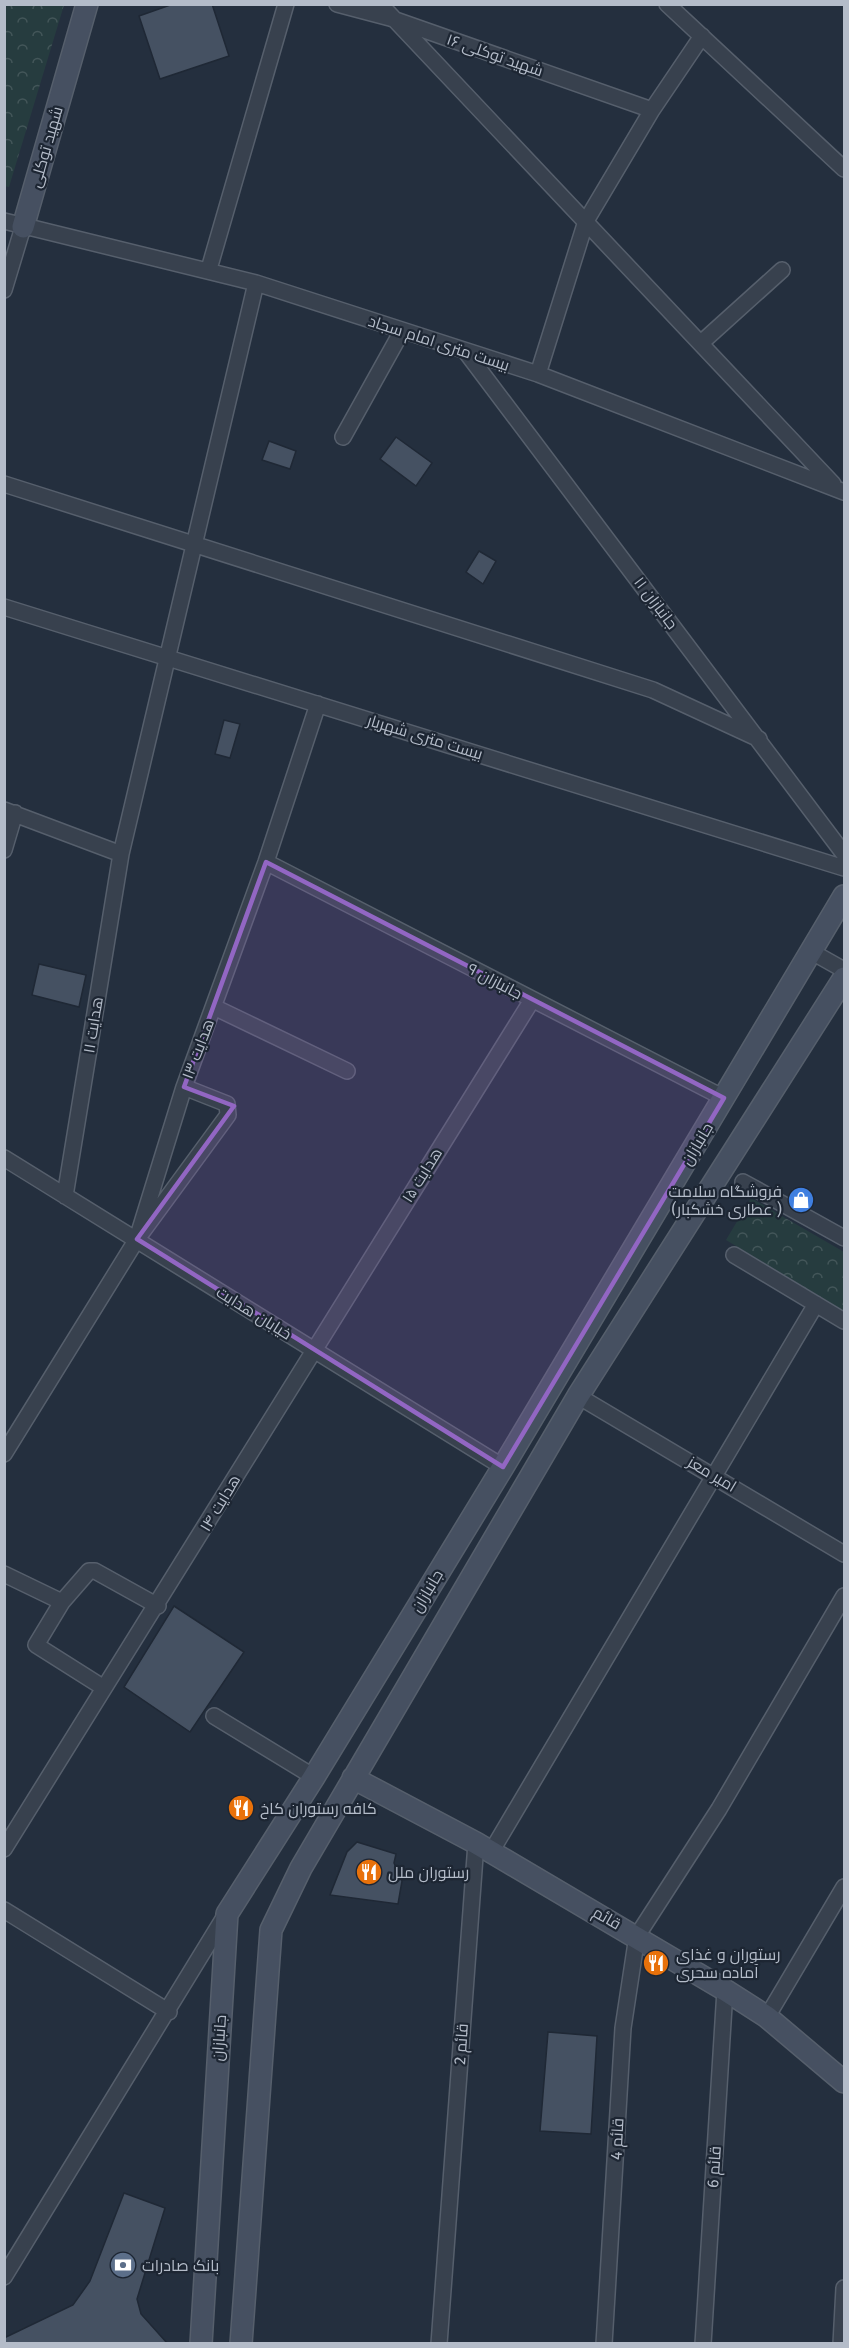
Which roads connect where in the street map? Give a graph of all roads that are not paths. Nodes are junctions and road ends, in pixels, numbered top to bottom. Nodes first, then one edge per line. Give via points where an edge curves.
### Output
1 (87, 4) edge
2 (286, 4) edge
3 (337, 4) edge
4 (380, 4) edge
5 (667, 4) edge
6 (390, 18) junction
7 (702, 36) junction
8 (652, 110) junction
9 (844, 169) edge
10 (586, 221) junction
11 (14, 224) edge
12 (209, 269) junction
13 (782, 270) dead end
14 (256, 283) junction
15 (4, 290) edge
16 (402, 331) junction
17 (701, 343) junction
18 (466, 352) junction
19 (538, 374) junction
20 (343, 437) dead end
21 (4, 484) edge
22 (841, 490) edge
23 (194, 544) junction
24 (4, 607) edge
25 (168, 658) junction
26 (318, 704) junction
27 (759, 739) junction
28 (10, 811) edge
29 (4, 850) edge
30 (121, 854) junction
31 (844, 854) edge
32 (266, 861) junction
33 (844, 868) edge
34 (844, 896) edge
35 (812, 952) junction
36 (844, 970) edge
37 (844, 978) edge
38 (532, 1000) junction
39 (214, 1007) junction
40 (347, 1071) dead end
41 (184, 1087) junction
42 (724, 1098) junction
43 (4, 1158) edge
44 (743, 1182) dead end
45 (65, 1196) junction
46 (844, 1238) edge
47 (137, 1239) junction
48 (734, 1256) dead end
49 (816, 1304) junction
50 (844, 1322) edge
51 (313, 1350) junction
52 (578, 1396) junction
53 (4, 1454) edge
54 (502, 1467) junction
55 (713, 1475) junction
56 (844, 1554) edge
57 (4, 1574) edge
58 (844, 1596) edge
59 (62, 1602) junction
60 (158, 1606) junction
61 (104, 1688) junction
62 (214, 1716) dead end
63 (314, 1777) junction
64 (353, 1778) junction
65 (484, 1847) junction
66 (4, 1849) edge
67 (844, 1887) edge
68 (4, 1910) edge
69 (227, 1914) junction
70 (637, 1936) junction
71 (725, 1990) junction
72 (169, 2012) junction
73 (768, 2017) junction
74 (844, 2082) edge
75 (4, 2277) edge
76 (844, 2288) edge
77 (201, 2343) edge
78 (241, 2343) edge
79 (439, 2343) edge
80 (604, 2343) edge
81 (703, 2343) edge
82 (841, 2343) edge

1 - 11 main road, شهید توکلی
2 - 12 street
3 - 6 street, شهید توکلی ۱۶
4 - 6 street
5 - 7 street
6 - 8 street, شهید توکلی ۱۶
6 - 10 street
7 - 8 street
7 - 9 street
8 - 10 street
10 - 17 street
10 - 19 street
11 - 12 street, بیست متری امام سجاد
11 - 15 street, شهید توکلی
12 - 14 street, بیست متری امام سجاد
13 - 17 street
14 - 16 street, بیست متری امام سجاد
14 - 23 street, هدایت ۱۱
16 - 18 street, بیست متری امام سجاد
16 - 20 street
17 - 22 street
18 - 19 street, بیست متری امام سجاد
18 - 27 street, جانبازان ۱۱
19 - 22 street, بیست متری امام سجاد
21 - 23 street
23 - 25 street, هدایت ۱۱
23 - 27 street via 653,690
24 - 25 street, بیست متری شهریار
25 - 26 street, بیست متری شهریار
25 - 30 street, هدایت ۱۱
26 - 32 street, هدایت ۱۳
26 - 33 street, بیست متری شهریار
27 - 31 street, جانبازان ۱۱
28 - 29 street
28 - 30 street
30 - 45 street, هدایت ۱۱
32 - 38 street, جانبازان ۹
32 - 39 street, هدایت ۱۳
34 - 35 main road, جانبازان
35 - 36 street
35 - 42 main road, جانبازان
37 - 52 main road, جانبازان
38 - 42 street, جانبازان ۹
38 - 51 street, هدایت ۱۵
39 - 40 street
39 - 41 street, هدایت ۱۳
41 - 47 street, هدایت ۱۳
41 - 47 street via 227,1104 228,1114
42 - 54 main road, جانبازان
43 - 45 street, خیابان هدایت
44 - 46 street
45 - 47 street, خیابان هدایت
47 - 51 street, خیابان هدایت
47 - 53 street
48 - 49 street
49 - 50 street
49 - 55 street
51 - 54 street, خیابان هدایت
51 - 60 street, هدایت ۱۴
52 - 55 street, امیر معز
52 - 64 main road, جانبازان
54 - 63 main road, جانبازان
55 - 56 street, امیر معز
55 - 65 street via 602,1664
57 - 59 street
58 - 70 street via 752,1753
59 - 60 street via 89,1571 95,1571
59 - 61 street via 36,1645
60 - 61 street, هدایت ۱۴
61 - 66 street, هدایت ۱۴
62 - 63 street
63 - 69 main road, جانبازان
64 - 65 main road, قائم
64 - 78 main road, جانبازان via 301,1868 271,1930
65 - 70 main road, قائم
65 - 79 street, قائم 2
67 - 73 street
68 - 72 street
69 - 72 street
69 - 77 main road, جانبازان
70 - 71 main road, قائم
70 - 80 street, قائم 4 via 623,2028
71 - 73 main road, قائم
71 - 81 street, قائم 6
72 - 75 street
73 - 74 main road, قائم
76 - 82 street

